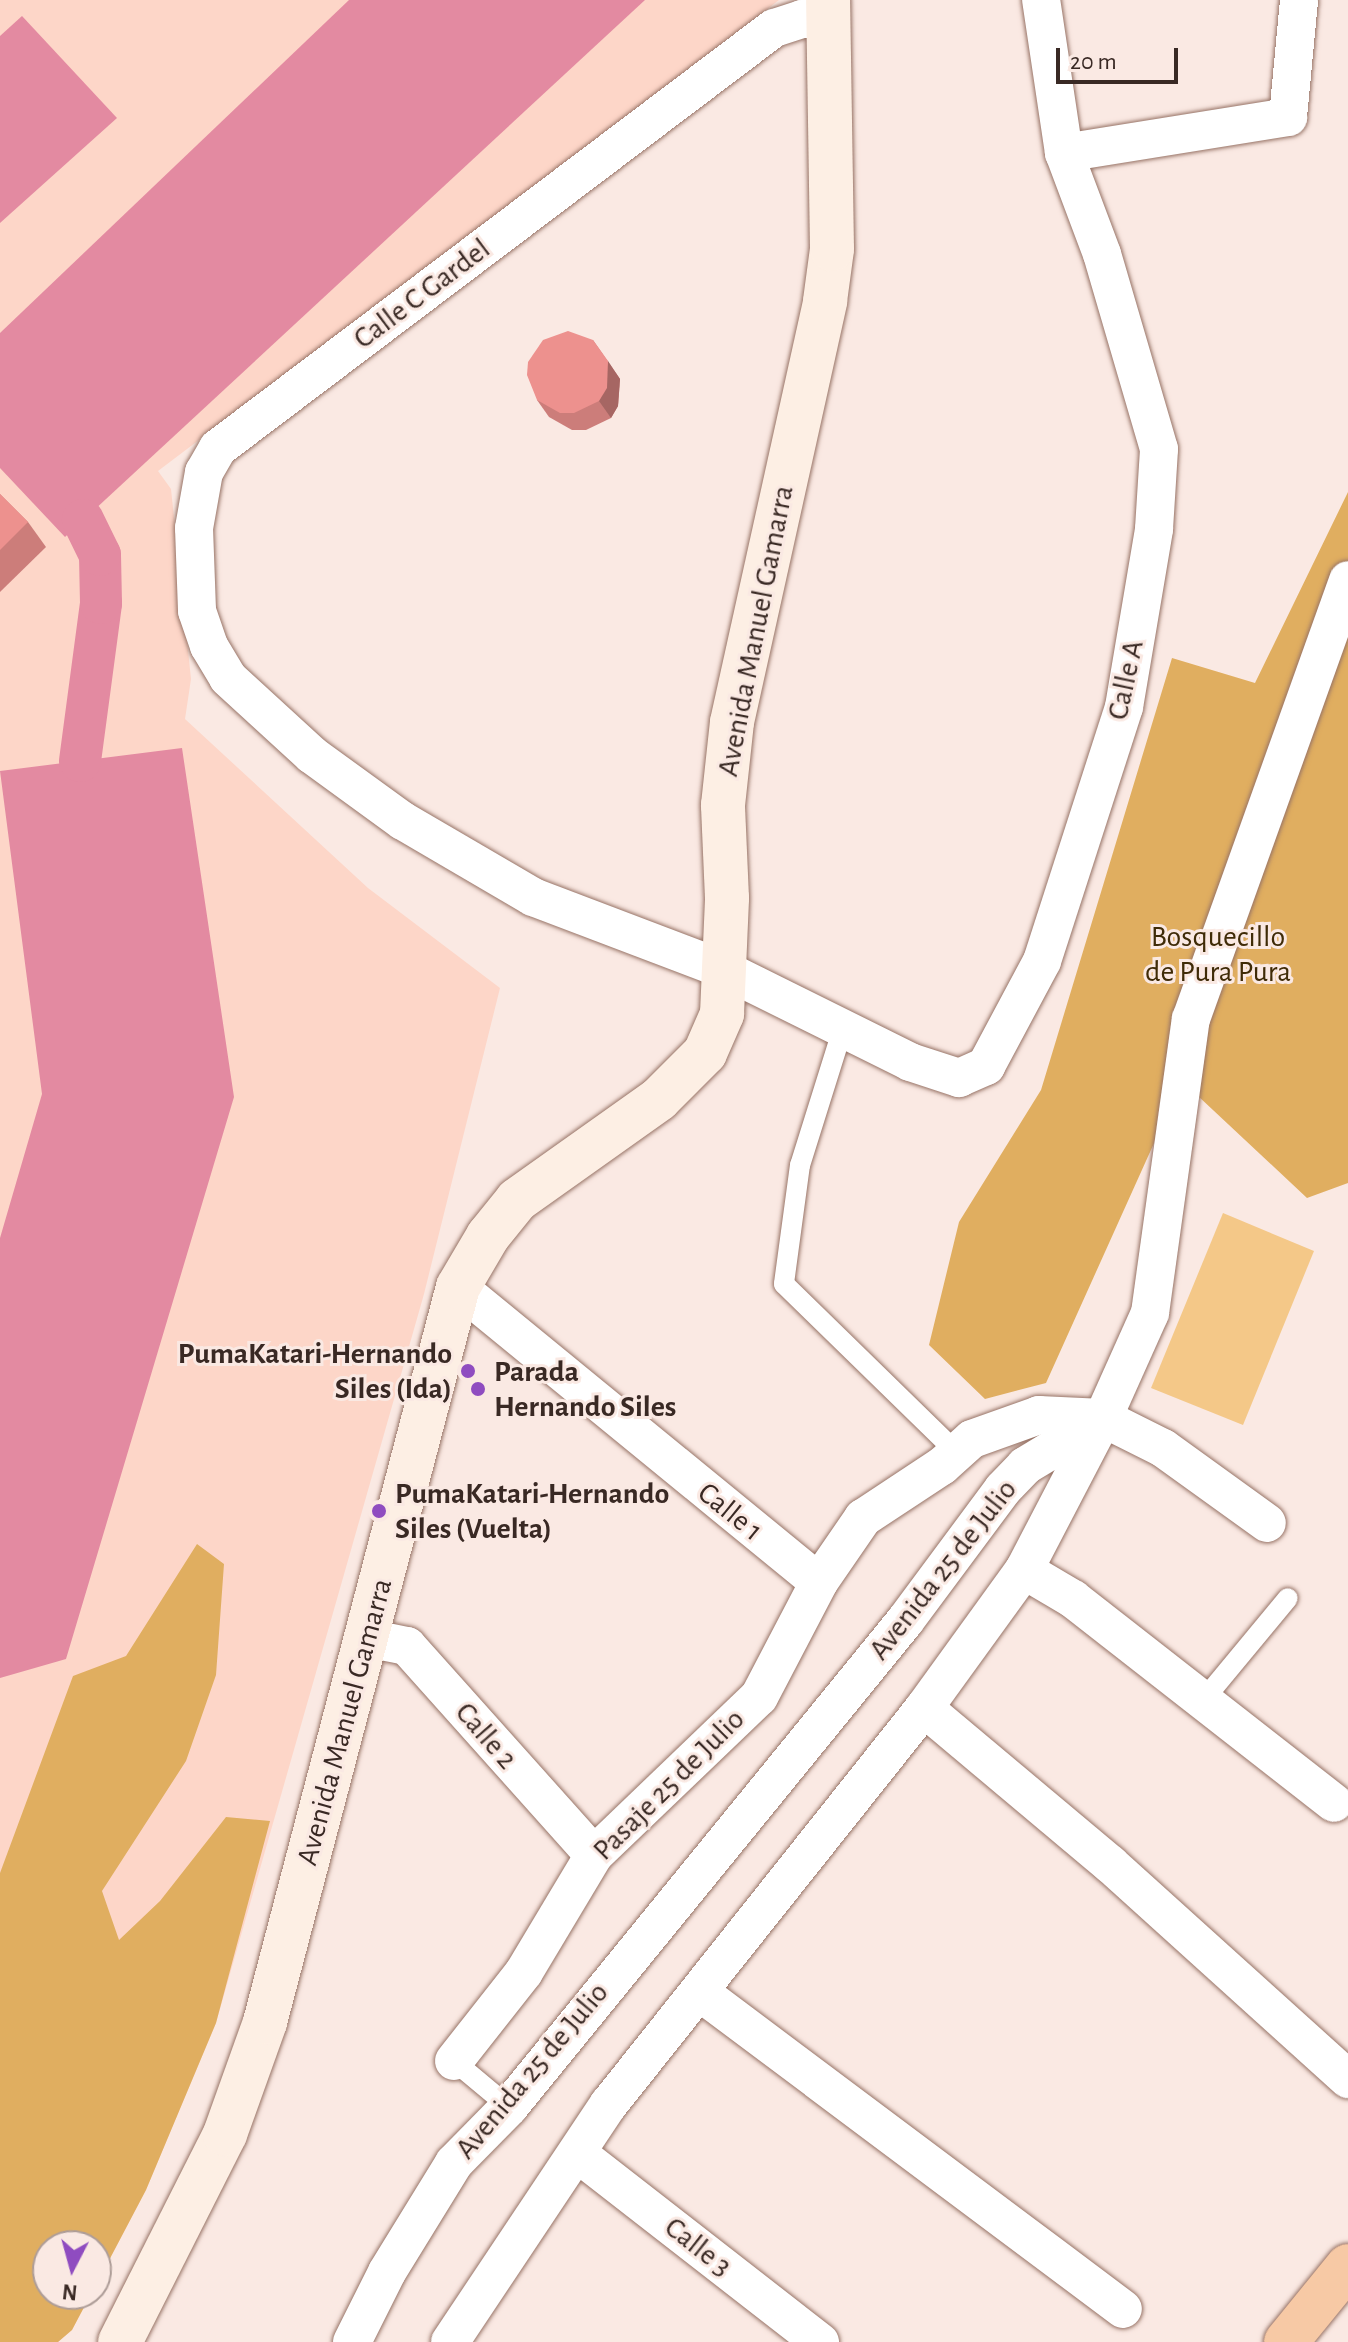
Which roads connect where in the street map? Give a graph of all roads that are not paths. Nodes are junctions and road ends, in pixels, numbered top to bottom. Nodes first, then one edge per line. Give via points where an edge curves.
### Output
1 (1041, 0) edge
2 (1299, 0) edge
3 (829, 10) edge
4 (1064, 153) junction
5 (1348, 580) edge
6 (725, 970) junction
7 (843, 1028) junction
8 (458, 1287) junction
9 (1103, 1418) junction
10 (956, 1452) junction
11 (1267, 1523) dead end
12 (1024, 1570) junction
13 (819, 1582) junction
14 (1288, 1598) dead end
15 (367, 1638) junction
16 (1201, 1703) junction
17 (924, 1708) junction
18 (1334, 1803) dead end
19 (594, 1855) junction
20 (701, 1993) junction
21 (454, 2061) joint
22 (1348, 2079) edge
23 (509, 2107) junction
24 (577, 2153) junction
25 (1348, 2266) edge
26 (1123, 2309) dead end
27 (120, 2342) edge
28 (352, 2342) edge
29 (450, 2342) edge
30 (820, 2342) edge
31 (1286, 2342) edge

1 - 4 street, Calle A
2 - 4 street via 1288,117
3 - 6 main road, Avenida Manuel Gamarra via 832,249 732,722 723,805
3 - 6 street, Calle C Gardel via 774,28 218,448 198,498 193,566 197,611 209,646 228,678 312,755 403,821 533,897
4 - 7 street, Calle A via 1094,228 1159,449 1154,529 1124,707 1042,961 986,1066 959,1078 910,1062
5 - 9 street via 1191,1019 1163,1193 1155,1289
6 - 7 street, Calle A
6 - 8 main road, Avenida Manuel Gamarra via 722,1014 705,1053 659,1099 517,1200
7 - 10 lane via 800,1165 784,1284
8 - 13 street, Calle 1
8 - 15 main road, Avenida Manuel Gamarra
9 - 10 street, Pasaje 25 de Julio via 1065,1413 1014,1420
9 - 11 street, Pasaje 25 de Julio via 1163,1448
9 - 12 street, Avenida 25 de Julio
9 - 23 street, Avenida 25 de Julio via 1025,1466 1003,1489 905,1621
10 - 13 street, Pasaje 25 de Julio via 863,1518
12 - 16 street via 1073,1599
12 - 17 street, Avenida 25 de Julio
13 - 19 street, Pasaje 25 de Julio via 759,1697
14 - 16 lane
15 - 19 street, Calle 2 via 407,1646
15 - 27 main road, Avenida Manuel Gamarra via 265,2022 225,2134
16 - 18 street
17 - 20 street, Avenida 25 de Julio
17 - 22 street via 1110,1864
19 - 21 street, Pasaje 25 de Julio via 524,1972
20 - 24 street, Avenida 25 de Julio
20 - 26 street
21 - 23 lane
23 - 28 street, Avenida 25 de Julio via 454,2163 387,2272
24 - 29 street, Avenida 25 de Julio
24 - 30 street, Calle 3
25 - 31 highway

